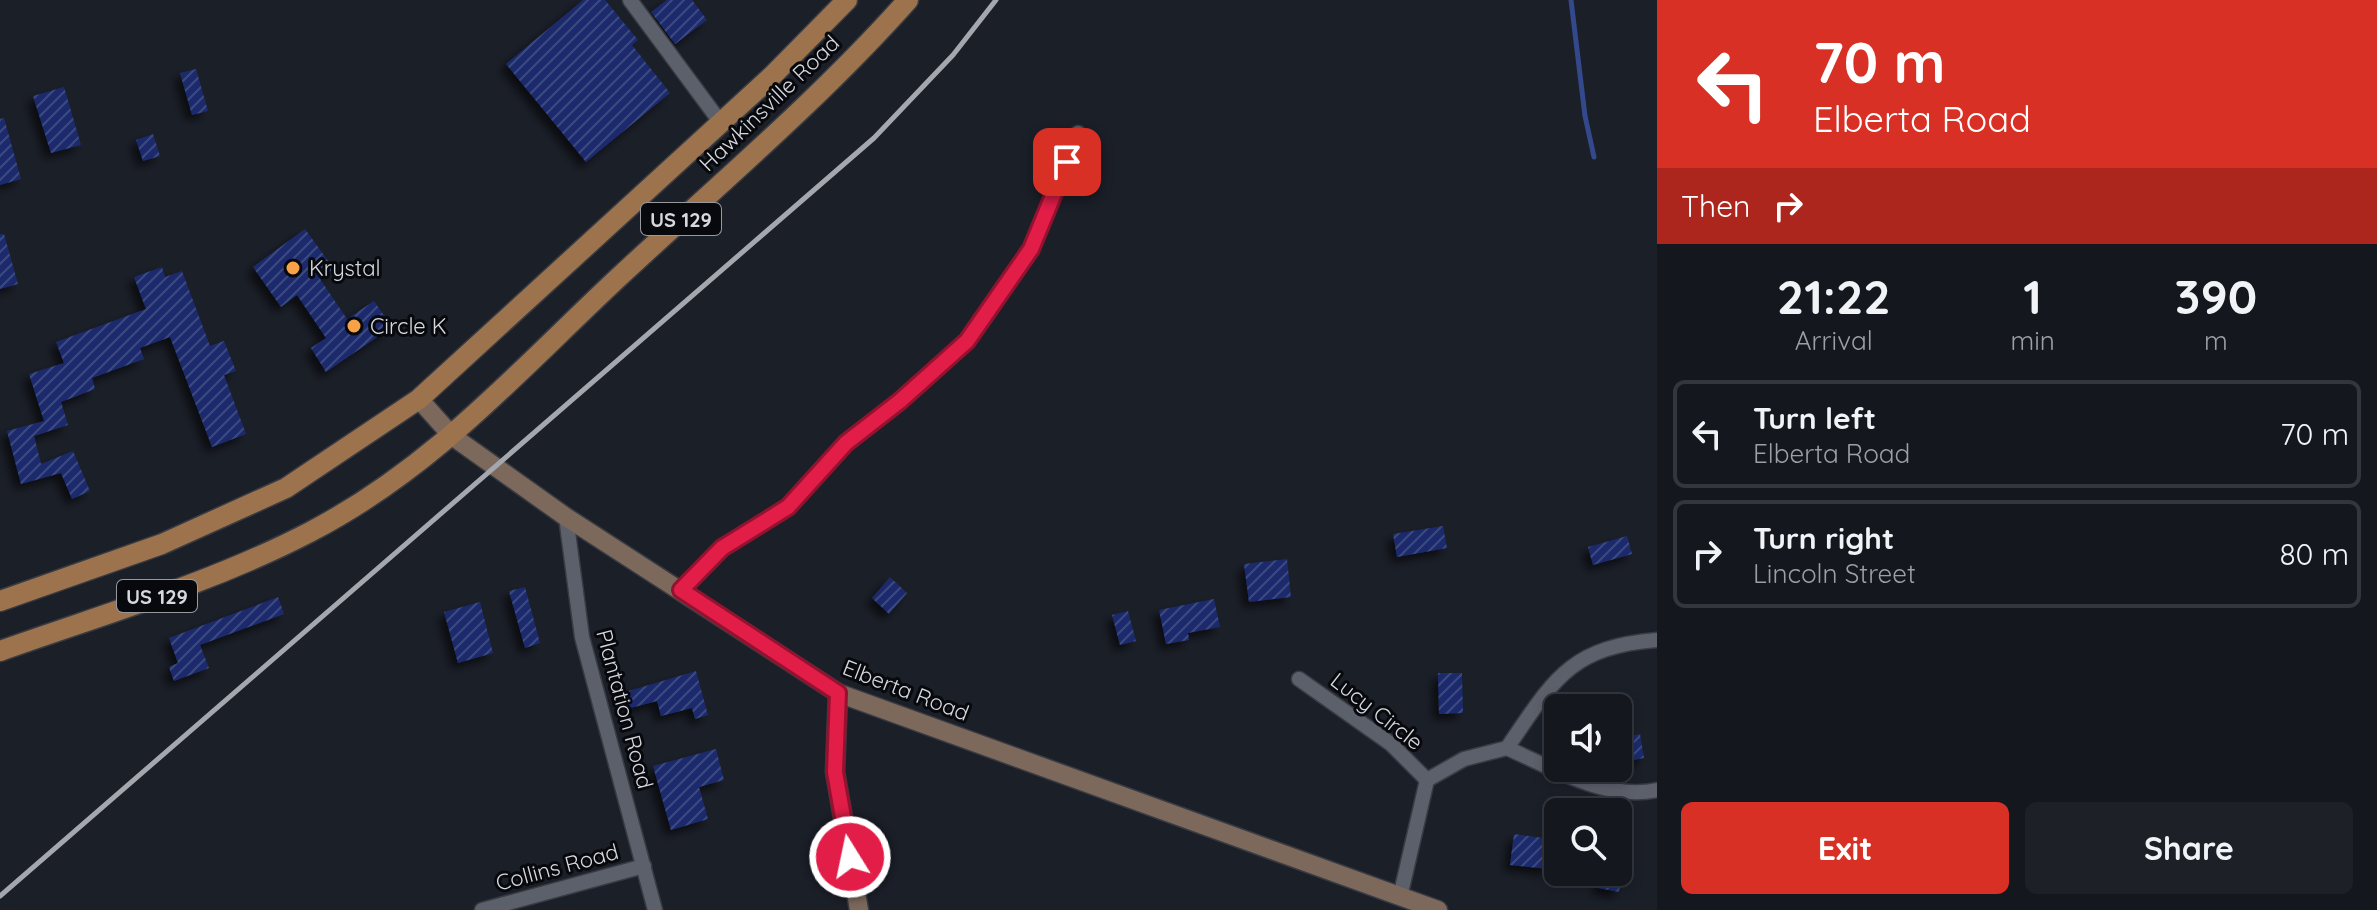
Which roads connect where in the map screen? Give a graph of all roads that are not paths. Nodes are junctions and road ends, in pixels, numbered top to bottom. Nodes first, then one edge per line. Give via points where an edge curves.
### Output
1 (630, 0) edge
2 (847, 0) edge
3 (908, 0) edge
4 (721, 123) junction
5 (1078, 133) dead end
6 (419, 399) junction
7 (452, 436) junction
8 (566, 517) junction
9 (681, 590) junction
10 (0, 601) edge
11 (1657, 640) edge
12 (0, 651) edge
13 (1299, 679) dead end
14 (838, 693) junction
15 (1507, 748) junction
16 (1427, 780) junction
17 (1657, 790) edge
18 (644, 866) junction
19 (1400, 897) junction
20 (482, 910) edge
21 (655, 910) edge
22 (859, 910) edge
23 (1438, 910) edge

1 - 4 street
2 - 4 main road, Hawkinsville Road / US 129
3 - 7 main road, Hawkinsville Road / US 129 via 802,107
4 - 6 main road, Hawkinsville Road / US 129
5 - 9 street via 1031,249 967,341 846,443 788,507 722,548
6 - 7 street, Elberta Road
6 - 10 main road, US 129 via 286,488 162,544
7 - 8 street, Elberta Road
7 - 12 main road, US 129 via 310,532 216,575
8 - 9 street, Elberta Road
8 - 18 street, Plantation Road via 582,637
9 - 14 street, Elberta Road
11 - 15 street via 1598,650 1570,666 1551,684
13 - 16 street, Lucy Circle via 1391,744
14 - 19 street, Elberta Road
14 - 22 street via 835,772
15 - 16 street via 1464,759
15 - 17 street via 1589,785 1642,793
16 - 19 street
18 - 20 street, Collins Road
18 - 21 street, Plantation Road
19 - 23 street, Elberta Road

